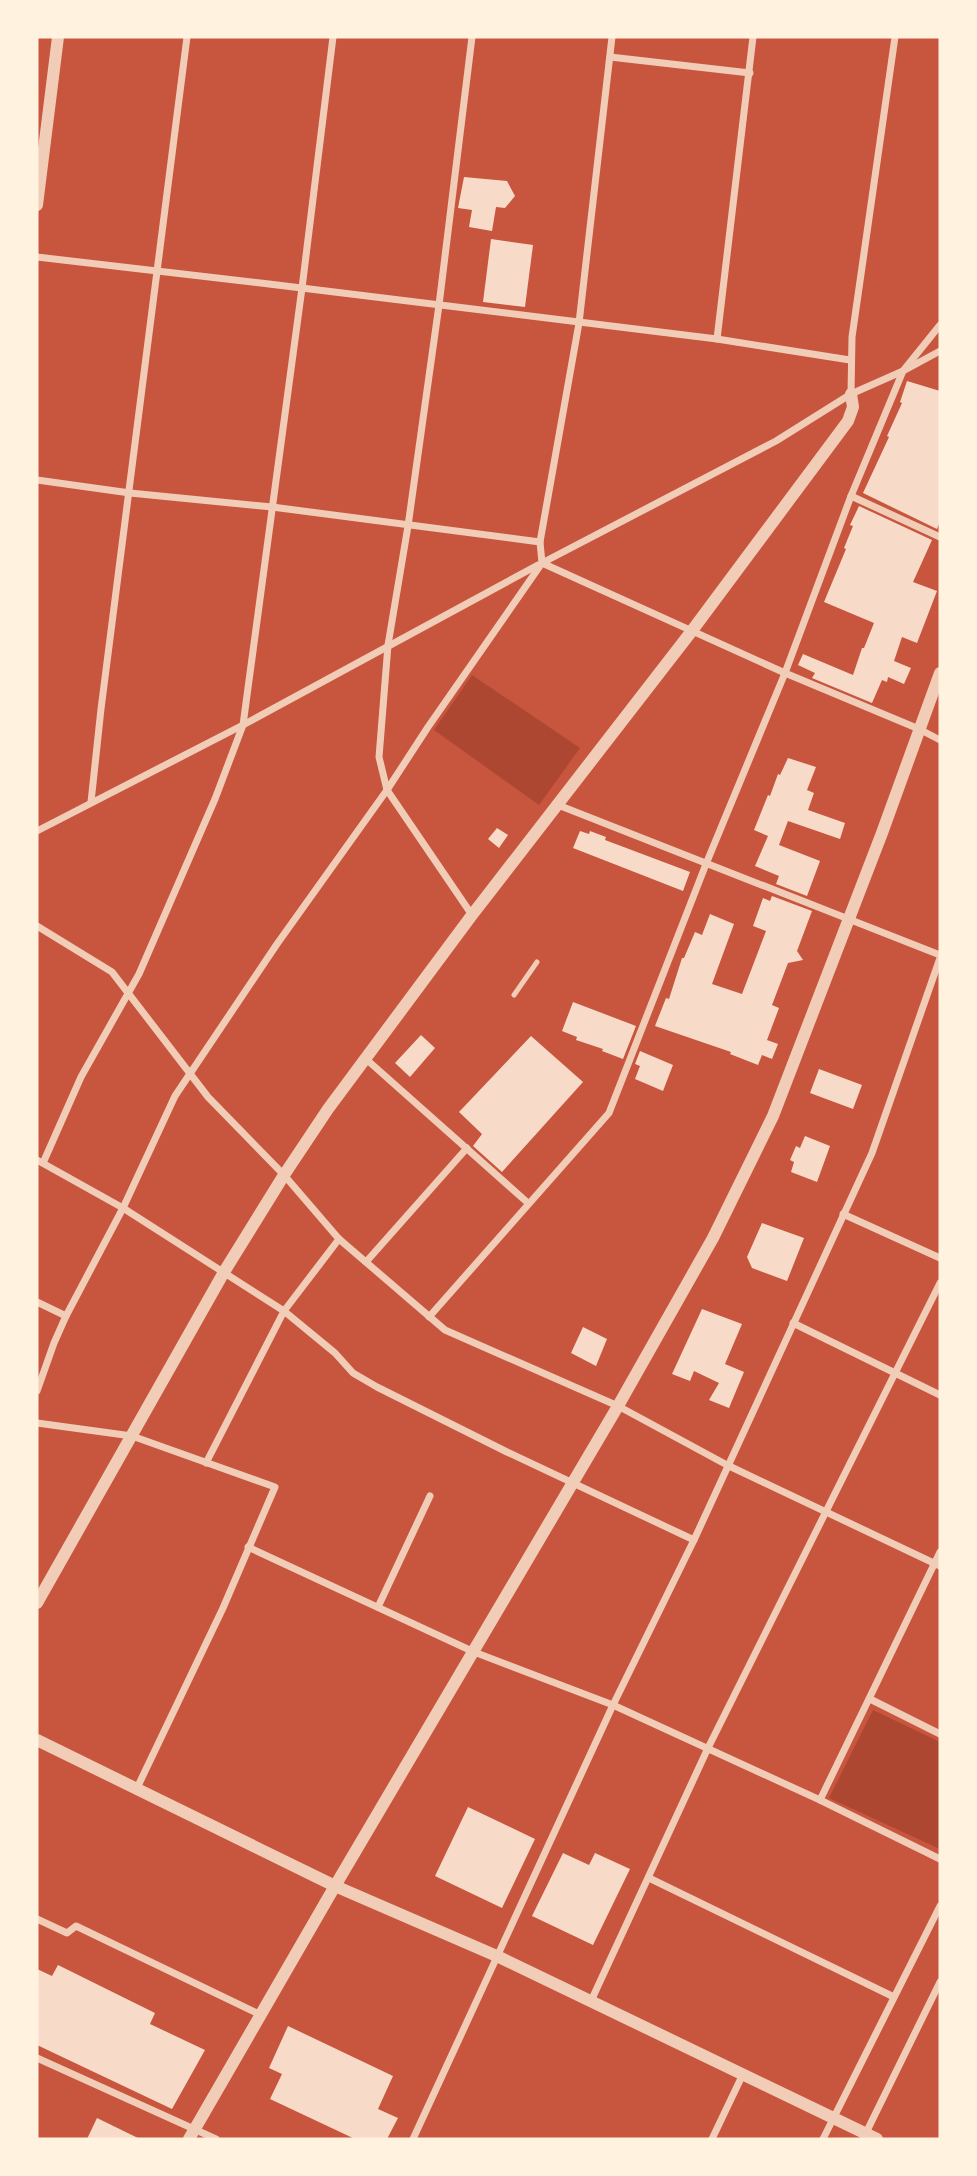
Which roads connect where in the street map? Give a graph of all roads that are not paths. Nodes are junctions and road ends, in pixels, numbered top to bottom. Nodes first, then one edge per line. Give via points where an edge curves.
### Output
1 (58, 37) edge
2 (187, 37) edge
3 (333, 37) edge
4 (472, 37) edge
5 (612, 37) edge
6 (754, 37) edge
7 (895, 37) edge
8 (610, 57) junction
9 (750, 74) junction
10 (37, 205) edge
11 (37, 257) edge
12 (158, 271) junction
13 (303, 288) junction
14 (439, 305) junction
15 (579, 323) junction
16 (940, 325) edge
17 (716, 340) junction
18 (940, 351) edge
19 (850, 360) junction
20 (902, 371) junction
21 (851, 394) junction
22 (37, 480) edge
23 (130, 493) junction
24 (851, 496) junction
25 (272, 507) junction
26 (408, 526) junction
27 (940, 537) edge
28 (540, 542) junction
29 (542, 564) junction
30 (691, 632) junction
31 (388, 645) junction
32 (785, 673) junction
33 (940, 673) edge
34 (243, 725) junction
35 (919, 729) junction
36 (940, 740) edge
37 (387, 790) junction
38 (91, 802) junction
39 (558, 805) junction
40 (37, 831) edge
41 (706, 864) junction
42 (472, 915) junction
43 (848, 920) junction
44 (37, 926) edge
45 (940, 956) edge
46 (537, 962) dead end
47 (128, 992) junction
48 (514, 995) dead end
49 (366, 1059) junction
50 (191, 1072) junction
51 (467, 1148) junction
52 (40, 1161) edge
53 (284, 1175) junction
54 (528, 1203) junction
55 (123, 1208) junction
56 (843, 1214) junction
57 (339, 1239) junction
58 (940, 1258) edge
59 (366, 1262) junction
60 (224, 1272) junction
61 (940, 1283) edge
62 (37, 1302) edge
63 (284, 1311) junction
64 (66, 1316) junction
65 (429, 1317) junction
66 (793, 1323) junction
67 (895, 1374) junction
68 (37, 1391) edge
69 (940, 1395) edge
70 (618, 1406) junction
71 (37, 1423) edge
72 (132, 1436) junction
73 (206, 1463) junction
74 (727, 1465) junction
75 (574, 1482) junction
76 (430, 1496) dead end
77 (826, 1513) junction
78 (694, 1540) junction
79 (248, 1547) junction
80 (940, 1552) edge
81 (937, 1564) edge
82 (37, 1603) edge
83 (378, 1607) junction
84 (474, 1652) junction
85 (870, 1699) junction
86 (613, 1705) junction
87 (940, 1734) edge
88 (37, 1740) edge
89 (708, 1748) junction
90 (137, 1788) junction
91 (820, 1800) junction
92 (940, 1859) edge
93 (649, 1878) junction
94 (335, 1886) junction
95 (940, 1906) edge
96 (37, 1919) edge
97 (499, 1957) junction
98 (940, 1982) edge
99 (894, 1997) junction
100 (591, 2001) junction
101 (261, 2015) junction
102 (37, 2058) edge
103 (743, 2074) junction
104 (834, 2118) junction
105 (192, 2134) edge
106 (869, 2137) edge
107 (216, 2139) edge
108 (413, 2139) edge
109 (712, 2139) edge
110 (823, 2139) edge

1 - 10 street
2 - 12 street
3 - 13 street
4 - 14 street
5 - 8 street
6 - 9 street
7 - 19 street
8 - 9 street
8 - 15 street
9 - 17 street
11 - 12 street
12 - 13 street
12 - 23 street
13 - 14 street
13 - 25 street
14 - 15 street
14 - 26 street
15 - 17 street
15 - 28 street
16 - 20 street
17 - 19 street
18 - 20 street
19 - 21 street
20 - 21 street
20 - 24 street
21 - 29 street via 776,441
21 - 30 street via 848,421
22 - 23 street
23 - 25 street
23 - 38 street
24 - 27 street
24 - 32 street
25 - 26 street
25 - 34 street
26 - 28 street
26 - 31 street
28 - 29 street
29 - 30 street
29 - 31 street
29 - 37 street
30 - 32 street
30 - 39 street
31 - 34 street
31 - 37 street via 379,757
32 - 35 street
32 - 41 street
33 - 35 street
34 - 38 street
34 - 47 street via 215,799
35 - 36 street
35 - 43 street
37 - 42 street
37 - 50 street
38 - 40 street
39 - 41 street
39 - 42 street
41 - 43 street
41 - 54 street via 609,1113
42 - 49 street
43 - 45 street
43 - 70 street via 773,1116 713,1238
44 - 47 street via 112,972
45 - 56 street via 872,1153
46 - 48 lane
47 - 50 street
47 - 52 street
49 - 51 street
49 - 53 street
50 - 53 street via 208,1097
50 - 55 street via 175,1096
51 - 54 street
51 - 59 street
52 - 55 street
53 - 57 street
53 - 60 street
54 - 65 street
55 - 60 street
55 - 64 street
56 - 58 street
56 - 66 street
57 - 59 street
57 - 63 street
59 - 65 street
60 - 63 street
60 - 72 street
61 - 67 street
62 - 64 street
63 - 73 street
63 - 75 street via 353,1373
64 - 68 street
65 - 70 street via 445,1330
66 - 67 street
66 - 74 street
67 - 69 street
67 - 77 street
70 - 74 street
70 - 75 street
71 - 72 street
72 - 73 street
72 - 82 street
73 - 79 street via 275,1487
74 - 77 street
74 - 78 street
75 - 78 street
75 - 84 street
76 - 83 street
77 - 81 street
77 - 89 street
78 - 86 street
79 - 83 street
79 - 90 street
80 - 81 street
81 - 85 street
83 - 84 street
84 - 86 street
84 - 94 street
85 - 87 street
85 - 91 street
86 - 89 street
86 - 97 street
88 - 90 street
89 - 91 street
89 - 93 street
90 - 94 street
91 - 92 street
93 - 99 street
93 - 100 street
94 - 97 street
94 - 101 street
95 - 99 street
96 - 101 street via 67,1933 76,1926
97 - 100 street
97 - 108 street
98 - 106 street
99 - 104 street
100 - 103 street
101 - 105 street
102 - 105 street
103 - 104 street
103 - 109 street
104 - 106 street
104 - 110 street
105 - 107 street

